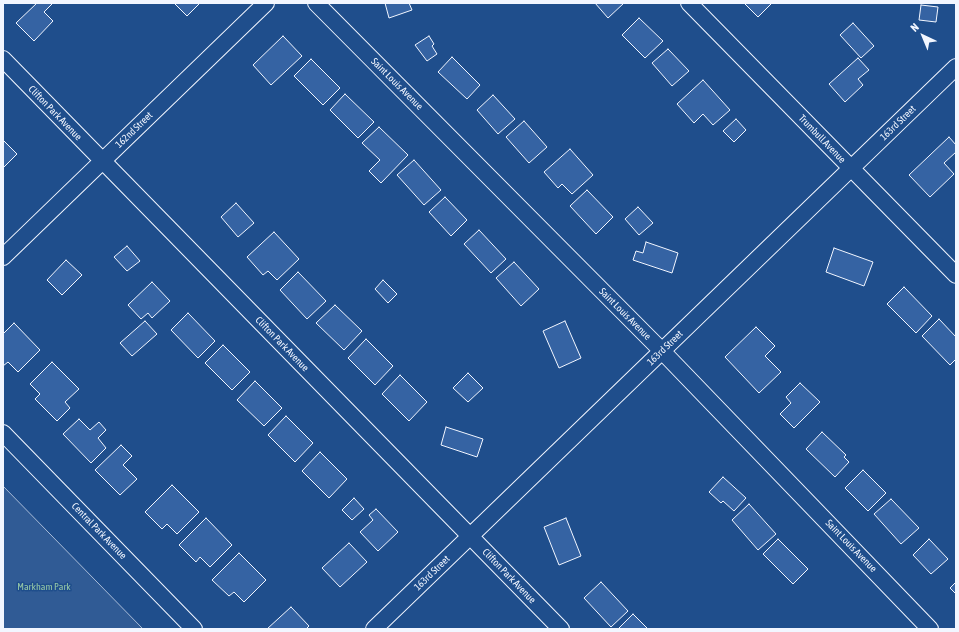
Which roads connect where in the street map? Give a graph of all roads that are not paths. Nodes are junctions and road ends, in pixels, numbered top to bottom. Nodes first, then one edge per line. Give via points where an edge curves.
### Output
1 (266, 3) edge
2 (316, 3) edge
3 (688, 3) edge
4 (3, 59) edge
5 (956, 67) edge
6 (102, 161) junction
7 (851, 169) junction
8 (3, 257) edge
9 (956, 275) edge
10 (662, 351) junction
11 (3, 434) edge
12 (470, 536) junction
13 (194, 629) edge
14 (374, 629) edge
15 (561, 629) edge
16 (930, 629) edge

1 - 6 street, 162nd Street
2 - 10 street, Saint Louis Avenue
3 - 7 street, Trumbull Avenue
4 - 6 street, Clifton Park Avenue
5 - 7 street, 163rd Street
6 - 8 street, 162nd Street
6 - 12 street, Clifton Park Avenue
7 - 9 street, Trumbull Avenue
7 - 10 street, 163rd Street
10 - 12 street, 163rd Street
10 - 16 street, Saint Louis Avenue
11 - 13 street, Central Park Avenue
12 - 14 street, 163rd Street
12 - 15 street, Clifton Park Avenue

